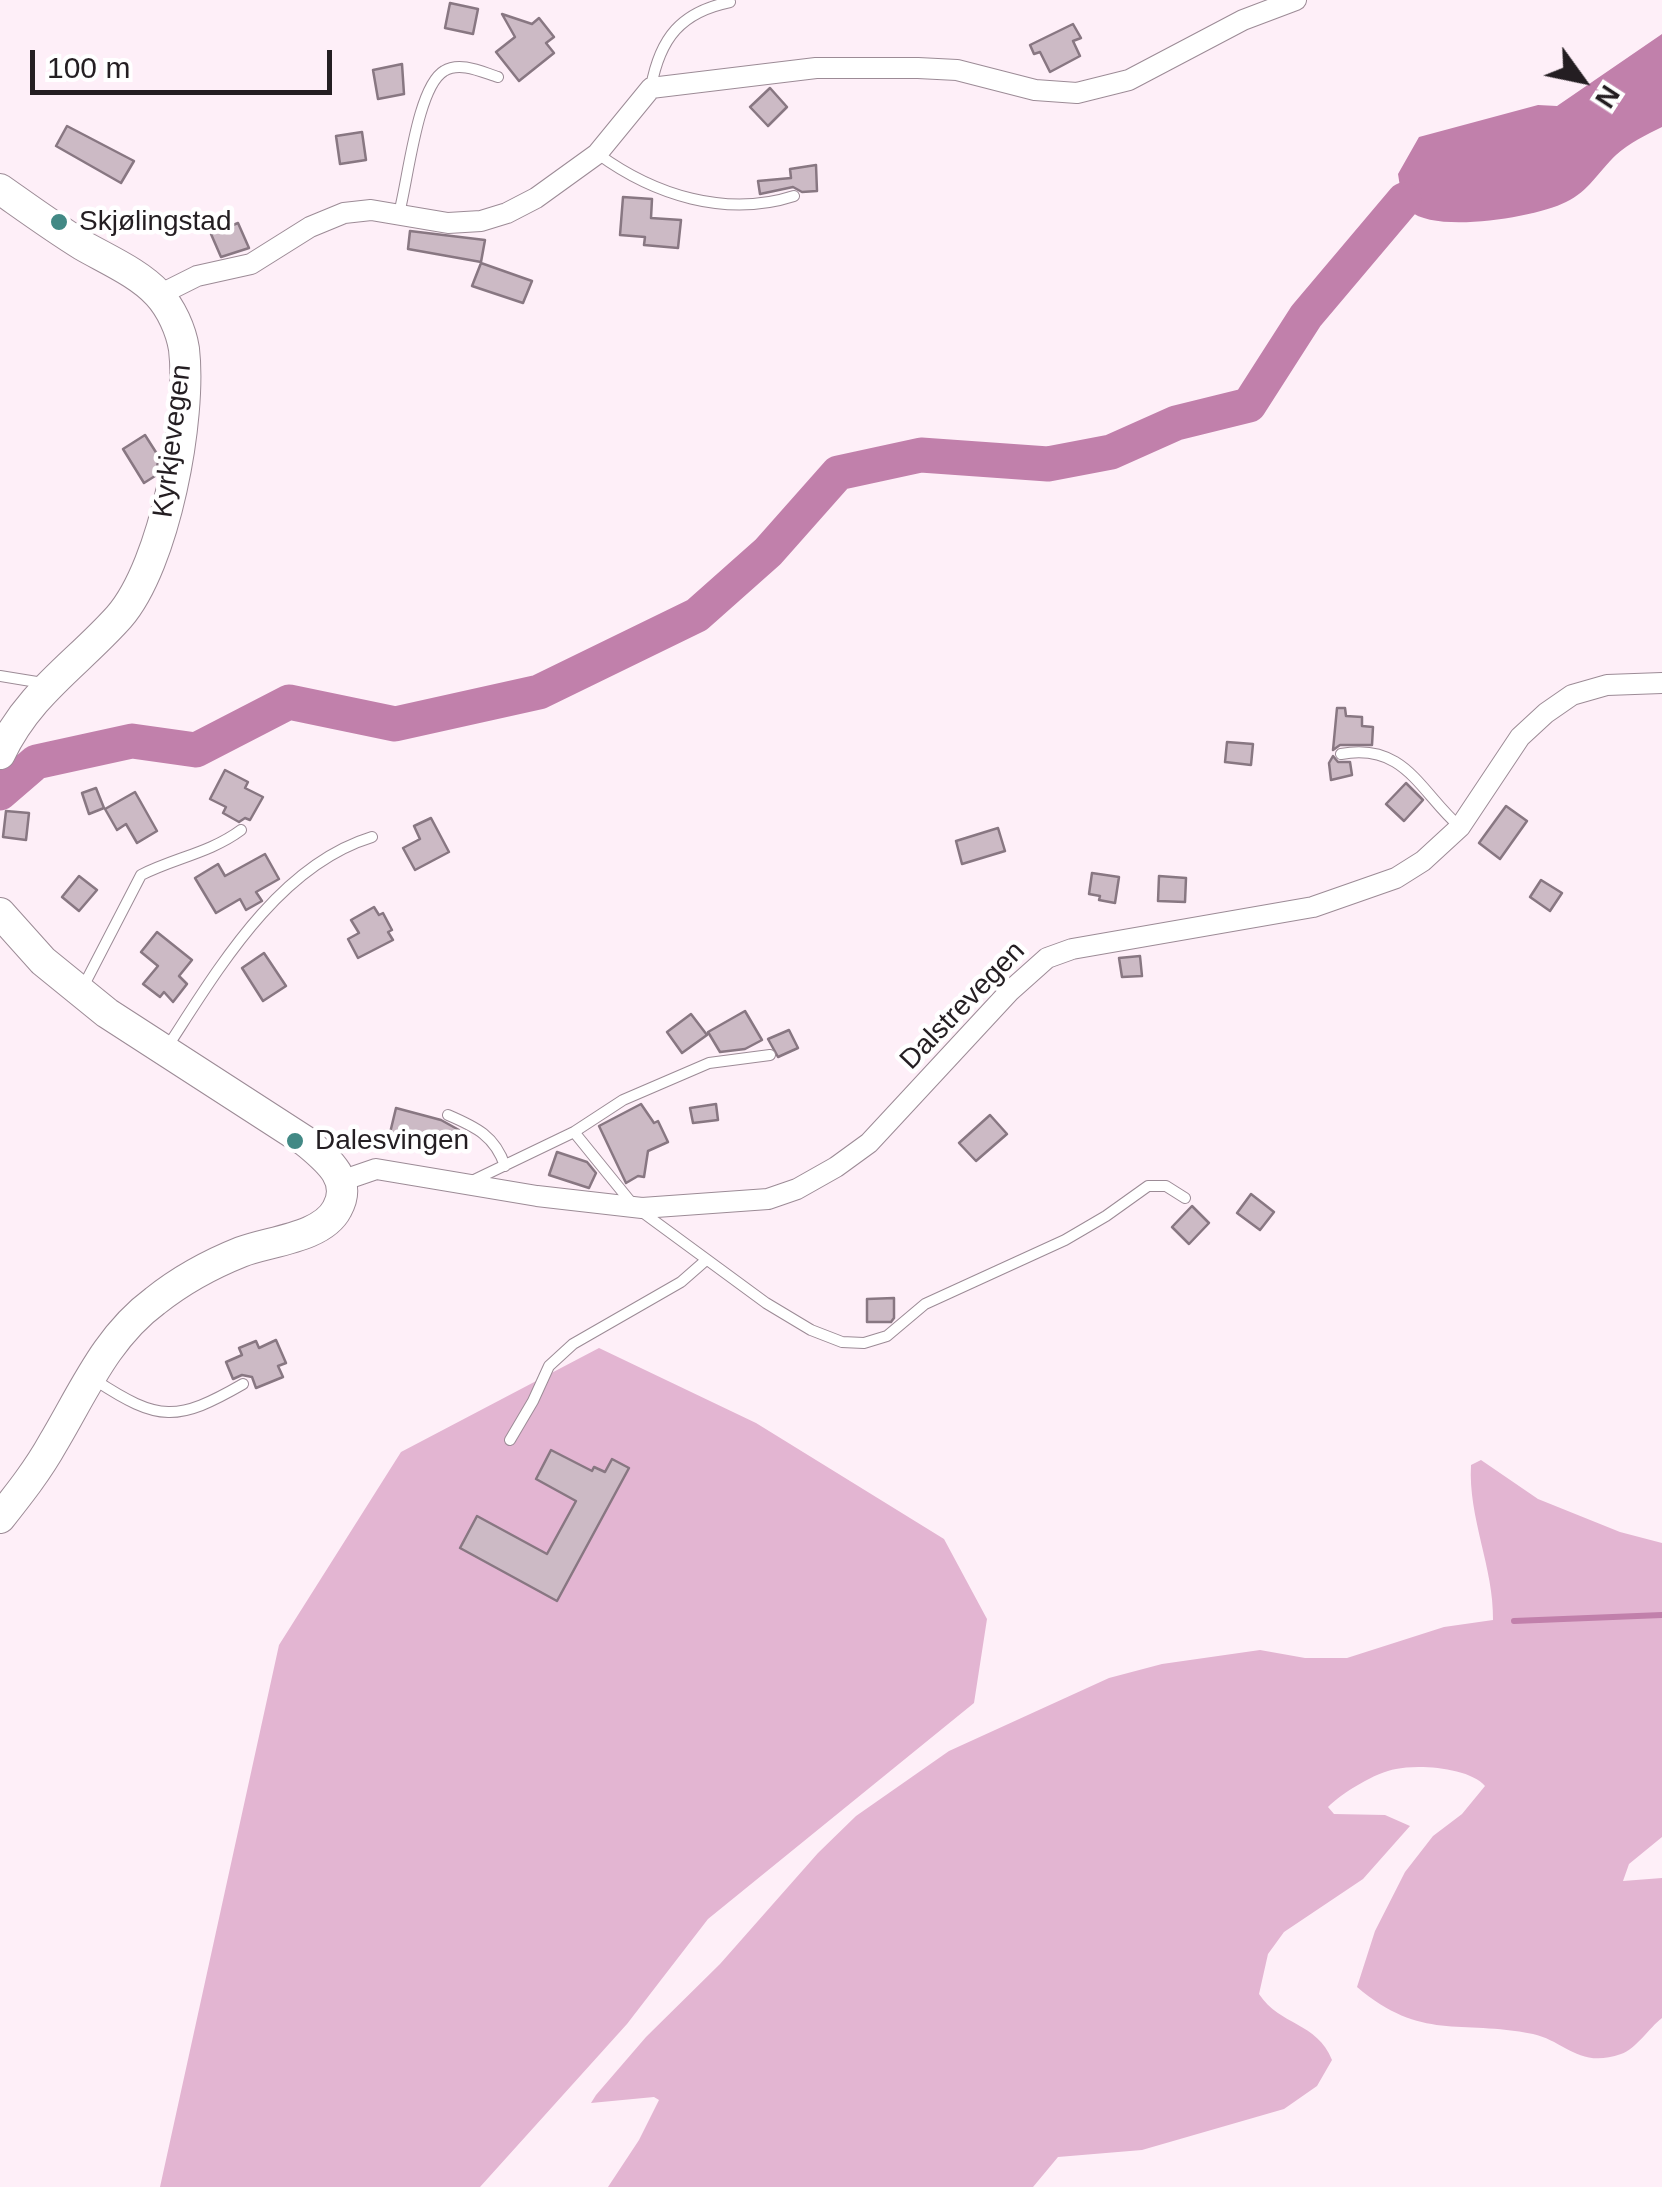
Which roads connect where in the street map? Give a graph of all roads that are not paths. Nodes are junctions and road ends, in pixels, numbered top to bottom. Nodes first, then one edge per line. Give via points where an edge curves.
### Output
1 (1296, 0) edge
2 (730, 2) dead end
3 (498, 76) dead end
4 (651, 88) junction
5 (597, 154) junction
6 (0, 189) edge
7 (794, 196) dead end
8 (399, 213) junction
9 (159, 295) junction
10 (0, 676) edge
11 (1662, 682) edge
12 (48, 684) junction
13 (0, 754) edge
14 (1341, 754) dead end
15 (1460, 827) junction
16 (241, 830) dead end
17 (372, 836) dead end
18 (0, 913) edge
19 (79, 991) junction
20 (166, 1050) junction
21 (770, 1055) dead end
22 (448, 1115) dead end
23 (574, 1132) junction
24 (505, 1166) junction
25 (341, 1181) junction
26 (469, 1182) junction
27 (1185, 1198) dead end
28 (634, 1206) junction
29 (704, 1261) junction
30 (90, 1377) junction
31 (243, 1384) dead end
32 (510, 1440) dead end
33 (0, 1518) edge

1 - 4 street via 1129,80 1077,93 918,68 816,68
2 - 4 lane via 692,14 675,30 660,53
3 - 8 lane via 458,67 444,70 430,86
4 - 5 street
5 - 7 lane via 643,182 692,200 771,203
5 - 8 street via 536,198 494,217 448,223
6 - 9 main road
8 - 9 street via 344,214 250,264 197,276
9 - 12 main road, Kyrkjevegen via 180,335 184,380 162,531 147,573 120,616
10 - 12 lane
11 - 15 street, Dalstrevegen via 1607,685 1572,695 1546,713 1509,753
12 - 13 main road, Kyrkjevegen
14 - 15 lane via 1374,752 1402,764
15 - 28 street, Dalstrevegen via 1396,878 1347,897 1047,958 869,1143 836,1167 768,1199
16 - 19 lane via 141,875
17 - 20 lane via 328,859 256,920
18 - 19 main road
19 - 20 main road
20 - 25 main road via 304,1141 334,1165
21 - 23 lane via 710,1063 623,1100
22 - 24 lane via 491,1138
23 - 24 lane
23 - 28 lane
24 - 26 lane
25 - 26 street, Dalstrevegen via 376,1170
25 - 30 main road via 337,1209 326,1222 190,1277 124,1328
26 - 28 street, Dalstrevegen
27 - 29 lane via 1166,1186 1148,1186 1078,1232 924,1304 887,1336 864,1343 811,1330
28 - 29 lane
29 - 32 lane via 549,1366
30 - 31 lane via 134,1406 161,1412 187,1411
30 - 33 main road

